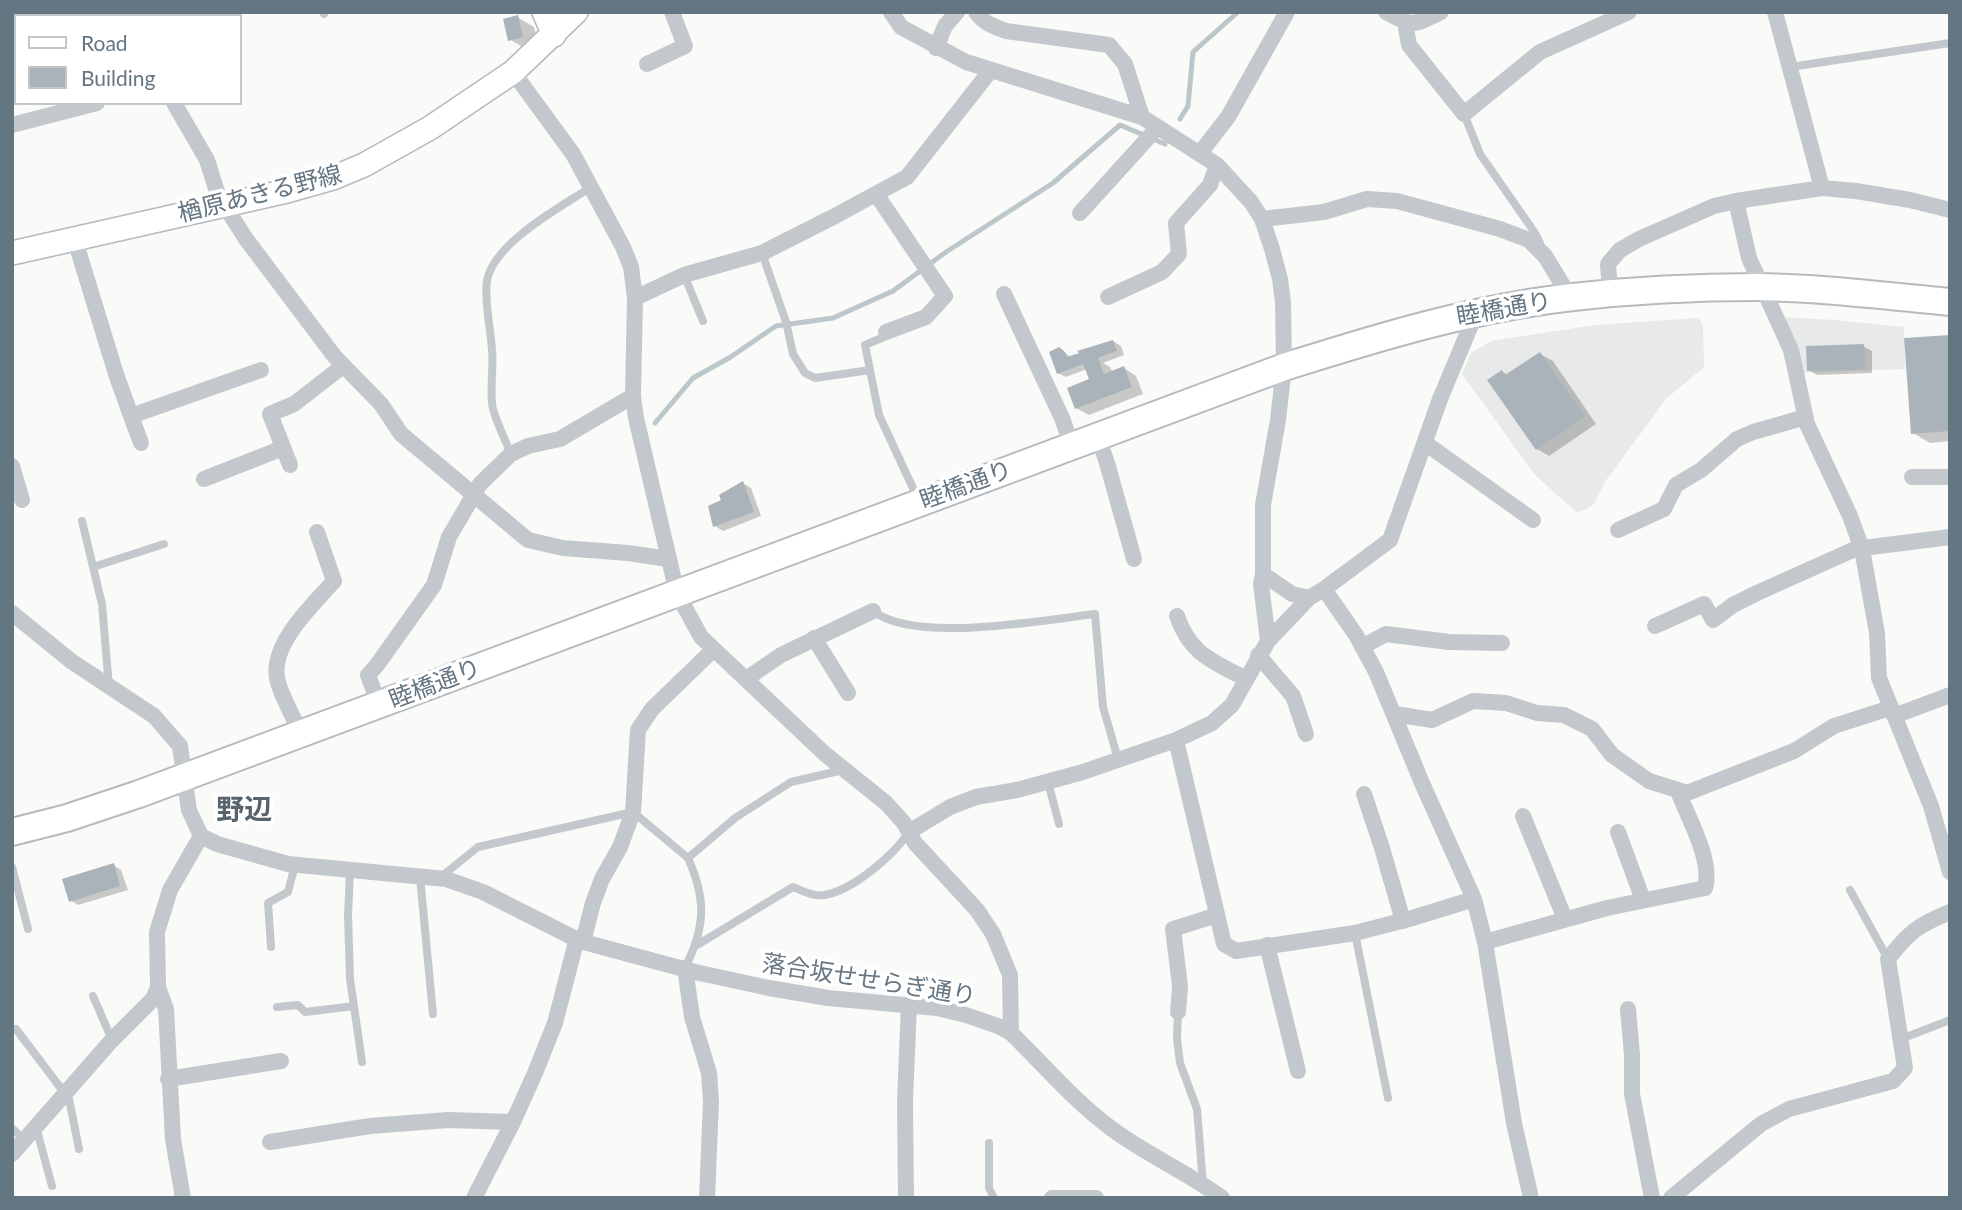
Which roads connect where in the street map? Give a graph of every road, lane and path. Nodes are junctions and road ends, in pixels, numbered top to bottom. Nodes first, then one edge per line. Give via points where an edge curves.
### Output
1 (544, 12) edge
2 (576, 12) edge
3 (672, 12) edge
4 (891, 12) edge
5 (957, 12) edge
6 (976, 12) edge
7 (1287, 12) edge
8 (1386, 12) edge
9 (1441, 12) edge
10 (1629, 12) edge
11 (1775, 12) edge
12 (1405, 22) junction
13 (554, 35) junction
14 (1950, 43) edge
15 (936, 48) junction
16 (647, 64) dead end
17 (1790, 67) junction
18 (991, 70) junction
19 (513, 72) junction
20 (89, 105) edge
21 (175, 105) edge
22 (1464, 114) junction
23 (1142, 117) junction
24 (12, 125) edge
25 (1156, 128) junction
26 (1200, 153) junction
27 (1217, 165) junction
28 (592, 187) junction
29 (1822, 188) junction
30 (876, 194) junction
31 (1736, 201) junction
32 (225, 205) junction
33 (1950, 210) edge
34 (1080, 213) dead end
35 (1262, 219) junction
36 (74, 237) junction
37 (12, 253) edge
38 (762, 253) junction
39 (1545, 256) junction
40 (684, 275) junction
41 (1761, 287) junction
42 (1610, 293) junction
43 (1004, 294) dead end
44 (1108, 297) dead end
45 (1570, 297) junction
46 (635, 298) junction
47 (1950, 302) edge
48 (1476, 313) junction
49 (704, 321) dead end
50 (886, 332) joint
51 (343, 366) junction
52 (1284, 367) junction
53 (261, 370) dead end
54 (870, 373) junction
55 (633, 396) junction
56 (131, 416) junction
57 (1806, 417) junction
58 (1098, 437) junction
59 (141, 443) dead end
60 (1425, 443) junction
61 (1072, 446) junction
62 (284, 448) junction
63 (511, 454) junction
64 (290, 465) dead end
65 (12, 466) edge
66 (1912, 477) dead end
67 (1950, 477) edge
68 (204, 479) dead end
69 (473, 495) junction
70 (22, 500) dead end
71 (919, 503) junction
72 (1533, 520) dead end
73 (82, 521) dead end
74 (1618, 530) dead end
75 (317, 532) dead end
76 (1950, 537) edge
77 (164, 544) dead end
78 (1862, 549) junction
79 (669, 559) junction
80 (1133, 559) dead end
81 (93, 567) junction
82 (1263, 574) junction
83 (1324, 589) junction
84 (677, 593) junction
85 (1309, 598) junction
86 (873, 611) joint
87 (12, 614) edge
88 (1177, 616) dead end
89 (1655, 626) dead end
90 (814, 639) junction
91 (1268, 641) junction
92 (1502, 643) dead end
93 (1362, 647) junction
94 (714, 649) junction
95 (1258, 655) junction
96 (746, 679) junction
97 (1246, 679) junction
98 (109, 687) junction
99 (848, 693) dead end
100 (1950, 695) edge
101 (379, 705) junction
102 (1892, 712) junction
103 (1395, 714) junction
104 (301, 734) junction
105 (1306, 734) dead end
106 (1176, 740) junction
107 (1118, 760) junction
108 (844, 770) junction
109 (183, 778) junction
110 (1048, 782) junction
111 (1678, 791) junction
112 (1364, 794) dead end
113 (633, 812) junction
114 (1523, 816) dead end
115 (1059, 824) dead end
116 (12, 832) edge
117 (909, 832) junction
118 (1618, 832) dead end
119 (201, 836) junction
120 (688, 858) junction
121 (295, 865) junction
122 (12, 867) edge
123 (350, 871) junction
124 (1950, 872) edge
125 (420, 877) junction
126 (439, 878) junction
127 (1850, 890) dead end
128 (1474, 899) junction
129 (1643, 900) junction
130 (1950, 912) edge
131 (1217, 915) junction
132 (1565, 919) junction
133 (1402, 921) junction
134 (28, 929) dead end
135 (1354, 933) junction
136 (580, 941) junction
137 (1485, 942) junction
138 (697, 945) junction
139 (1268, 945) junction
140 (271, 947) dead end
141 (1888, 959) junction
142 (685, 968) junction
143 (158, 987) junction
144 (93, 996) dead end
145 (909, 1004) junction
146 (354, 1006) junction
147 (277, 1007) dead end
148 (1628, 1009) dead end
149 (1178, 1012) joint
150 (433, 1014) dead end
151 (1950, 1020) edge
152 (16, 1029) dead end
153 (1011, 1033) junction
154 (1900, 1039) junction
155 (112, 1040) junction
156 (281, 1062) dead end
157 (362, 1062) dead end
158 (1298, 1071) dead end
159 (168, 1079) junction
160 (65, 1094) junction
161 (1388, 1098) dead end
162 (513, 1122) junction
163 (36, 1127) junction
164 (12, 1128) edge
165 (24, 1140) junction
166 (270, 1142) dead end
167 (989, 1143) dead end
168 (79, 1149) dead end
169 (12, 1154) edge
170 (1203, 1184) junction
171 (52, 1186) dead end
172 (1074, 1197) edge
173 (183, 1198) edge
174 (474, 1198) edge
175 (707, 1198) edge
176 (906, 1198) edge
177 (994, 1198) edge
178 (1052, 1198) edge
179 (1096, 1198) edge
180 (1222, 1198) edge
181 (1531, 1198) edge
182 (1652, 1198) edge
183 (1671, 1198) edge

1 - 13 main road
2 - 13 main road, 楢原あきる野線
3 - 16 street via 685,46
4 - 15 street via 901,27
5 - 15 street
6 - 23 street via 1006,31 1109,46 1125,64
7 - 26 street via 1228,117
8 - 12 street
9 - 12 street via 1418,23
10 - 22 street via 1539,52
11 - 17 street
12 - 22 street via 1409,45
13 - 19 main road, 楢原あきる野線
14 - 17 lane
15 - 18 street
17 - 29 street
18 - 23 street
18 - 30 street via 907,177
19 - 28 street
19 - 32 main road, 楢原あきる野線 via 430,128 364,165 333,178
20 - 24 street
21 - 32 street via 207,160
22 - 39 lane via 1480,154 1535,233
23 - 25 street
25 - 26 street
25 - 34 street
26 - 27 street
27 - 35 street
27 - 44 street via 1210,185 1176,223 1179,254 1162,272
28 - 46 street via 631,267
28 - 63 lane via 506,248 487,280 494,365 492,407
29 - 31 street
29 - 33 street
30 - 38 street
30 - 50 street via 945,296 926,317
31 - 41 street
31 - 42 street via 1714,206 1620,250 1608,264
32 - 36 main road, 楢原あきる野線
32 - 51 street
35 - 39 street via 1324,212 1367,199 1397,201 1500,229 1529,240
35 - 52 street via 1280,279
36 - 37 main road, 楢原あきる野線
36 - 56 street
38 - 40 street
38 - 54 lane via 793,355 805,373 815,378
39 - 45 street
40 - 46 street
40 - 49 lane
41 - 42 main road, 睦橋通り
41 - 47 main road, 睦橋通り
41 - 57 street via 1791,350
42 - 45 main road, 睦橋通り
43 - 61 street
45 - 48 main road, 睦橋通り
46 - 55 street
48 - 52 main road, 睦橋通り via 1384,335
48 - 60 street
50 - 54 lane via 865,345
51 - 62 street via 294,404 270,414
51 - 69 street via 381,404 401,434
52 - 58 main road, 睦橋通り
52 - 82 street via 1263,505
53 - 56 street
54 - 71 lane via 879,415
55 - 63 street via 560,439
55 - 79 street
56 - 59 street
57 - 74 street via 1737,439 1676,485 1664,509
57 - 78 street
58 - 61 main road, 睦橋通り
58 - 80 street
60 - 72 street
60 - 83 street via 1390,540
61 - 71 main road, 睦橋通り
62 - 64 street
62 - 68 street
63 - 69 street
65 - 70 street
66 - 67 street
69 - 79 street via 528,540
69 - 101 street via 449,537 434,585 368,675
71 - 84 main road, 睦橋通り
73 - 81 lane
75 - 104 street via 334,581 296,624 279,656 277,678
76 - 78 street
77 - 81 lane
78 - 89 street via 1757,593 1713,620 1704,604
78 - 102 street via 1877,633 1879,678
79 - 84 street
81 - 98 lane via 102,604
82 - 85 street via 1292,594
82 - 91 street
83 - 85 street
83 - 93 street
84 - 94 street via 701,637
84 - 101 main road, 睦橋通り
85 - 91 street
86 - 90 street
86 - 107 lane via 884,619 937,629 1095,614 1103,707
87 - 98 street
88 - 97 street via 1191,646
90 - 96 street
90 - 99 street
91 - 95 street
92 - 93 street via 1439,642 1385,634
93 - 103 street
94 - 96 street
94 - 113 street via 652,709 638,730
95 - 97 street
95 - 105 street via 1293,696
96 - 108 street
97 - 106 street via 1223,714
98 - 109 street via 154,716 180,746
100 - 102 street
101 - 104 main road, 睦橋通り
102 - 111 street via 1834,726 1794,751 1754,768 1687,793
102 - 124 street via 1931,806
103 - 111 street via 1432,720 1473,701 1564,715 1592,729 1612,755 1649,781
103 - 128 street
104 - 109 main road, 睦橋通り
106 - 107 street
106 - 131 street
107 - 110 street
108 - 117 street via 886,803
108 - 120 lane via 791,782 735,818
109 - 116 main road, 睦橋通り
109 - 119 street via 189,810
110 - 115 lane
110 - 117 street via 976,797
111 - 129 street via 1701,846 1708,878 1705,888
112 - 133 street
113 - 120 lane
113 - 126 lane via 478,847
113 - 136 street
114 - 132 street
117 - 138 lane via 855,883 826,895 793,887
117 - 153 street via 993,934 1010,975
118 - 129 street
119 - 121 street, 落合坂せせらぎ通り via 216,845
119 - 143 street via 170,890 157,932
120 - 138 lane via 701,896
121 - 123 street, 落合坂せせらぎ通り
121 - 140 lane via 288,892 268,903
122 - 134 lane
123 - 125 street, 落合坂せせらぎ通り
123 - 146 lane
125 - 126 street, 落合坂せせらぎ通り
125 - 150 lane
126 - 136 street, 落合坂せせらぎ通り via 483,892
127 - 141 lane
128 - 133 street
128 - 137 street
129 - 132 street
130 - 141 street via 1907,934
131 - 139 street via 1224,944 1236,951
131 - 149 street via 1173,929 1180,986
132 - 137 street
133 - 135 street
135 - 139 street
135 - 161 lane
136 - 142 street, 落合坂せせらぎ通り
136 - 162 street via 555,1023
137 - 181 street
138 - 142 lane
139 - 158 street
141 - 154 street
142 - 145 street, 落合坂せせらぎ通り via 828,998
142 - 175 street via 692,1017 709,1073
143 - 155 street via 153,999
143 - 159 street via 166,1009
144 - 155 lane
145 - 153 street, 落合坂せせらぎ通り via 966,1015
145 - 176 street
146 - 147 lane via 305,1012 298,1005
146 - 157 lane
148 - 182 street via 1632,1094
149 - 170 lane via 1180,1063 1197,1109
151 - 154 lane
152 - 160 lane
153 - 170 street, 落合坂せせらぎ通り via 1114,1130
154 - 183 street via 1905,1068 1893,1081 1789,1109 1761,1124
155 - 160 street
156 - 159 street
159 - 173 street
160 - 163 street
160 - 168 lane
162 - 166 street via 448,1120 370,1126
162 - 174 street
163 - 165 street
163 - 171 lane
164 - 165 lane
165 - 169 street
167 - 177 lane via 989,1188
170 - 180 street, 落合坂せせらぎ通り
172 - 178 street
172 - 179 street

